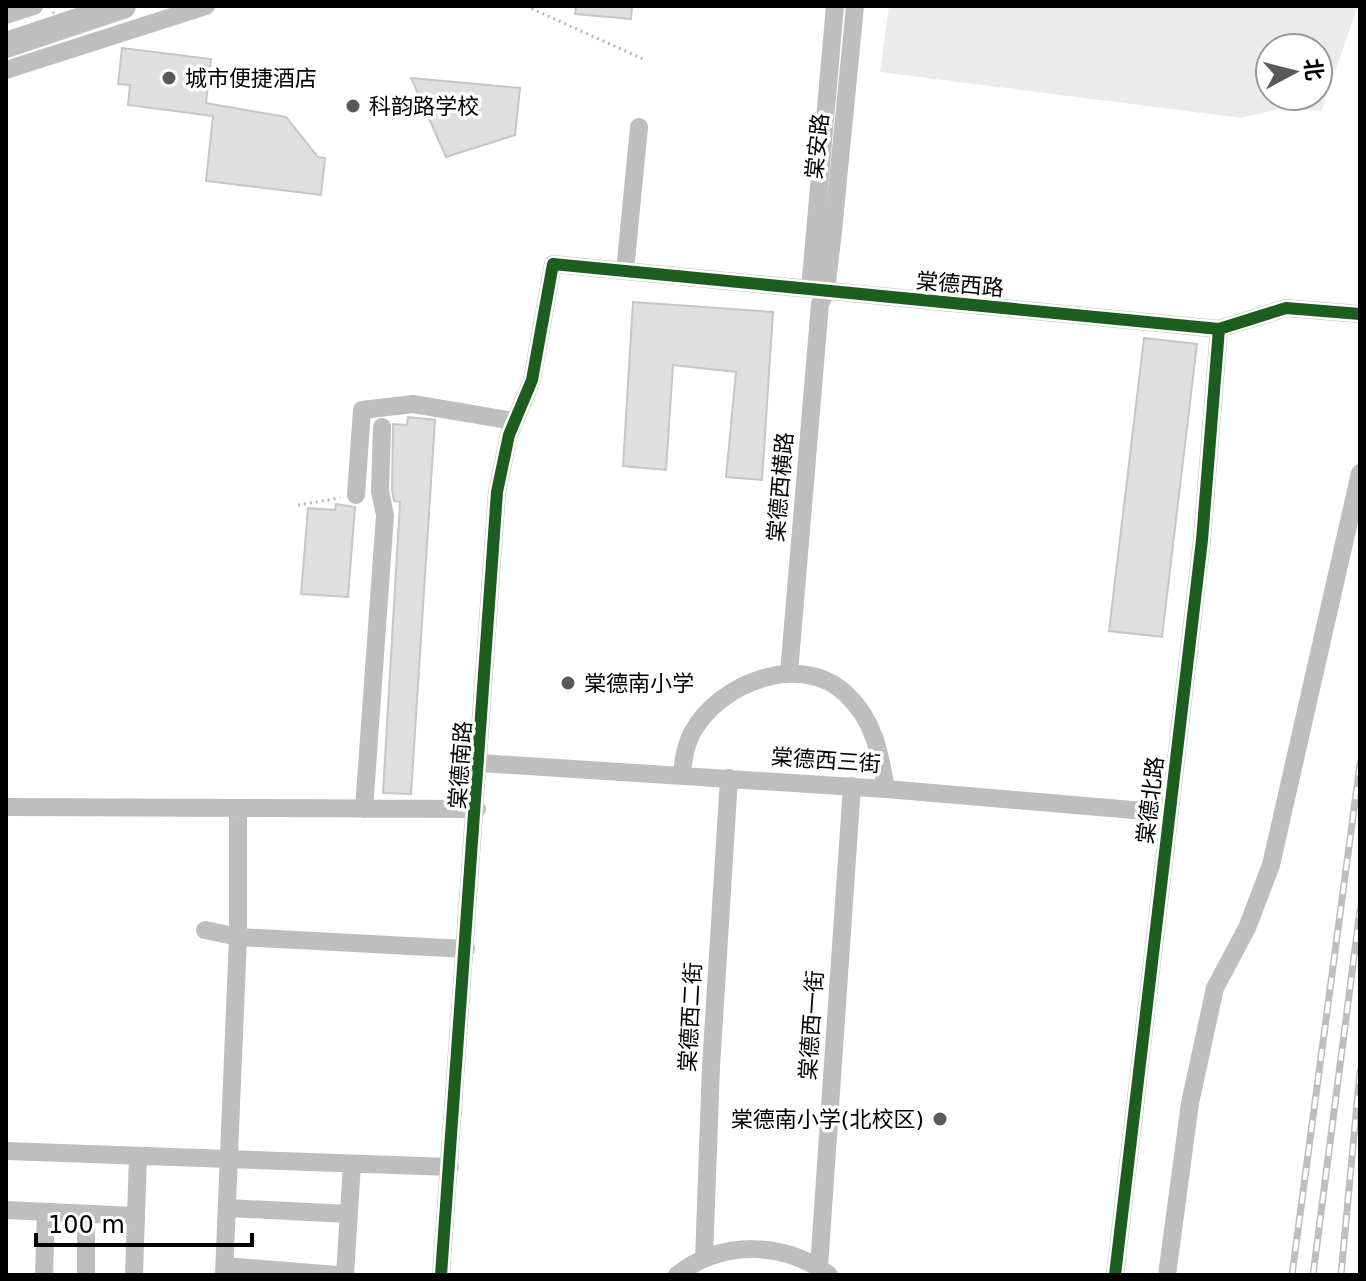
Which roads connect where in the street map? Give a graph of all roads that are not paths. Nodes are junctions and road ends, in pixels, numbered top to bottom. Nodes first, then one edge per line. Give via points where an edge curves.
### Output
1 (34, 6) edge
2 (206, 6) edge
3 (835, 6) edge
4 (855, 6) edge
5 (181, 11) edge
6 (6, 15) edge
7 (6, 70) edge
8 (639, 127) dead end
9 (553, 264) joint
10 (625, 271) junction
11 (818, 295) junction
12 (1360, 314) edge
13 (1219, 329) junction
14 (514, 421) junction
15 (382, 427) dead end
16 (1360, 473) edge
17 (356, 495) road end
18 (789, 673) junction
19 (480, 763) junction
20 (682, 775) junction
21 (729, 778) junction
22 (852, 786) junction
23 (886, 789) junction
24 (6, 807) edge
25 (238, 808) junction
26 (364, 809) junction
27 (477, 809) junction
28 (1168, 813) junction
29 (205, 930) dead end
30 (238, 937) junction
31 (466, 949) junction
32 (6, 1151) edge
33 (138, 1156) junction
34 (229, 1160) junction
35 (352, 1164) junction
36 (450, 1167) junction
37 (228, 1208) junction
38 (6, 1210) edge
39 (46, 1212) junction
40 (86, 1214) junction
41 (349, 1214) junction
42 (136, 1216) junction
43 (704, 1259) junction
44 (225, 1270) edge
45 (824, 1271) edge
46 (44, 1275) edge
47 (86, 1275) edge
48 (134, 1275) edge
49 (337, 1275) edge
50 (345, 1275) edge
51 (441, 1275) edge
52 (677, 1275) edge
53 (1115, 1275) edge
54 (1167, 1275) edge

1 - 6 street
2 - 5 street
3 - 11 street, 棠安路
4 - 11 street, 棠安路
5 - 7 street
8 - 10 street
9 - 10 street, 棠德西路
9 - 14 street, 棠德南路 via 532,380
10 - 11 street, 棠德西路
11 - 13 street, 棠德西路
11 - 18 street, 棠德西横路
12 - 13 street, 棠德西路 via 1286,308
13 - 28 street, 棠德北路 via 1202,540
14 - 17 street via 413,404 362,410
14 - 19 street, 棠德南路 via 497,492
15 - 26 street via 380,491 385,515
16 - 54 street via 1271,865 1247,928 1215,988 1190,1103
18 - 20 street via 740,688 707,713 693,732
18 - 23 street via 830,682 855,704 876,737
19 - 20 street, 棠德西三街
19 - 27 street, 棠德南路
20 - 21 street, 棠德西三街
21 - 22 street, 棠德西三街
21 - 43 street, 棠德西二街
22 - 23 street, 棠德西三街
22 - 45 street, 棠德西一街
23 - 28 street, 棠德西三街
24 - 25 street
25 - 26 street
25 - 30 street
26 - 27 street
27 - 31 street, 棠德南路
28 - 53 street, 棠德北路
29 - 30 street
30 - 31 street
30 - 34 street
31 - 36 street, 棠德南路
32 - 33 street
33 - 34 street
33 - 42 street
34 - 35 street
34 - 37 street
35 - 36 street
35 - 41 street
36 - 51 street, 棠德南路
37 - 41 street
37 - 44 street
38 - 39 street
39 - 40 street
39 - 46 street
40 - 42 street
40 - 47 street
41 - 50 street
42 - 48 street
43 - 45 street via 762,1249
43 - 52 street
44 - 49 street

